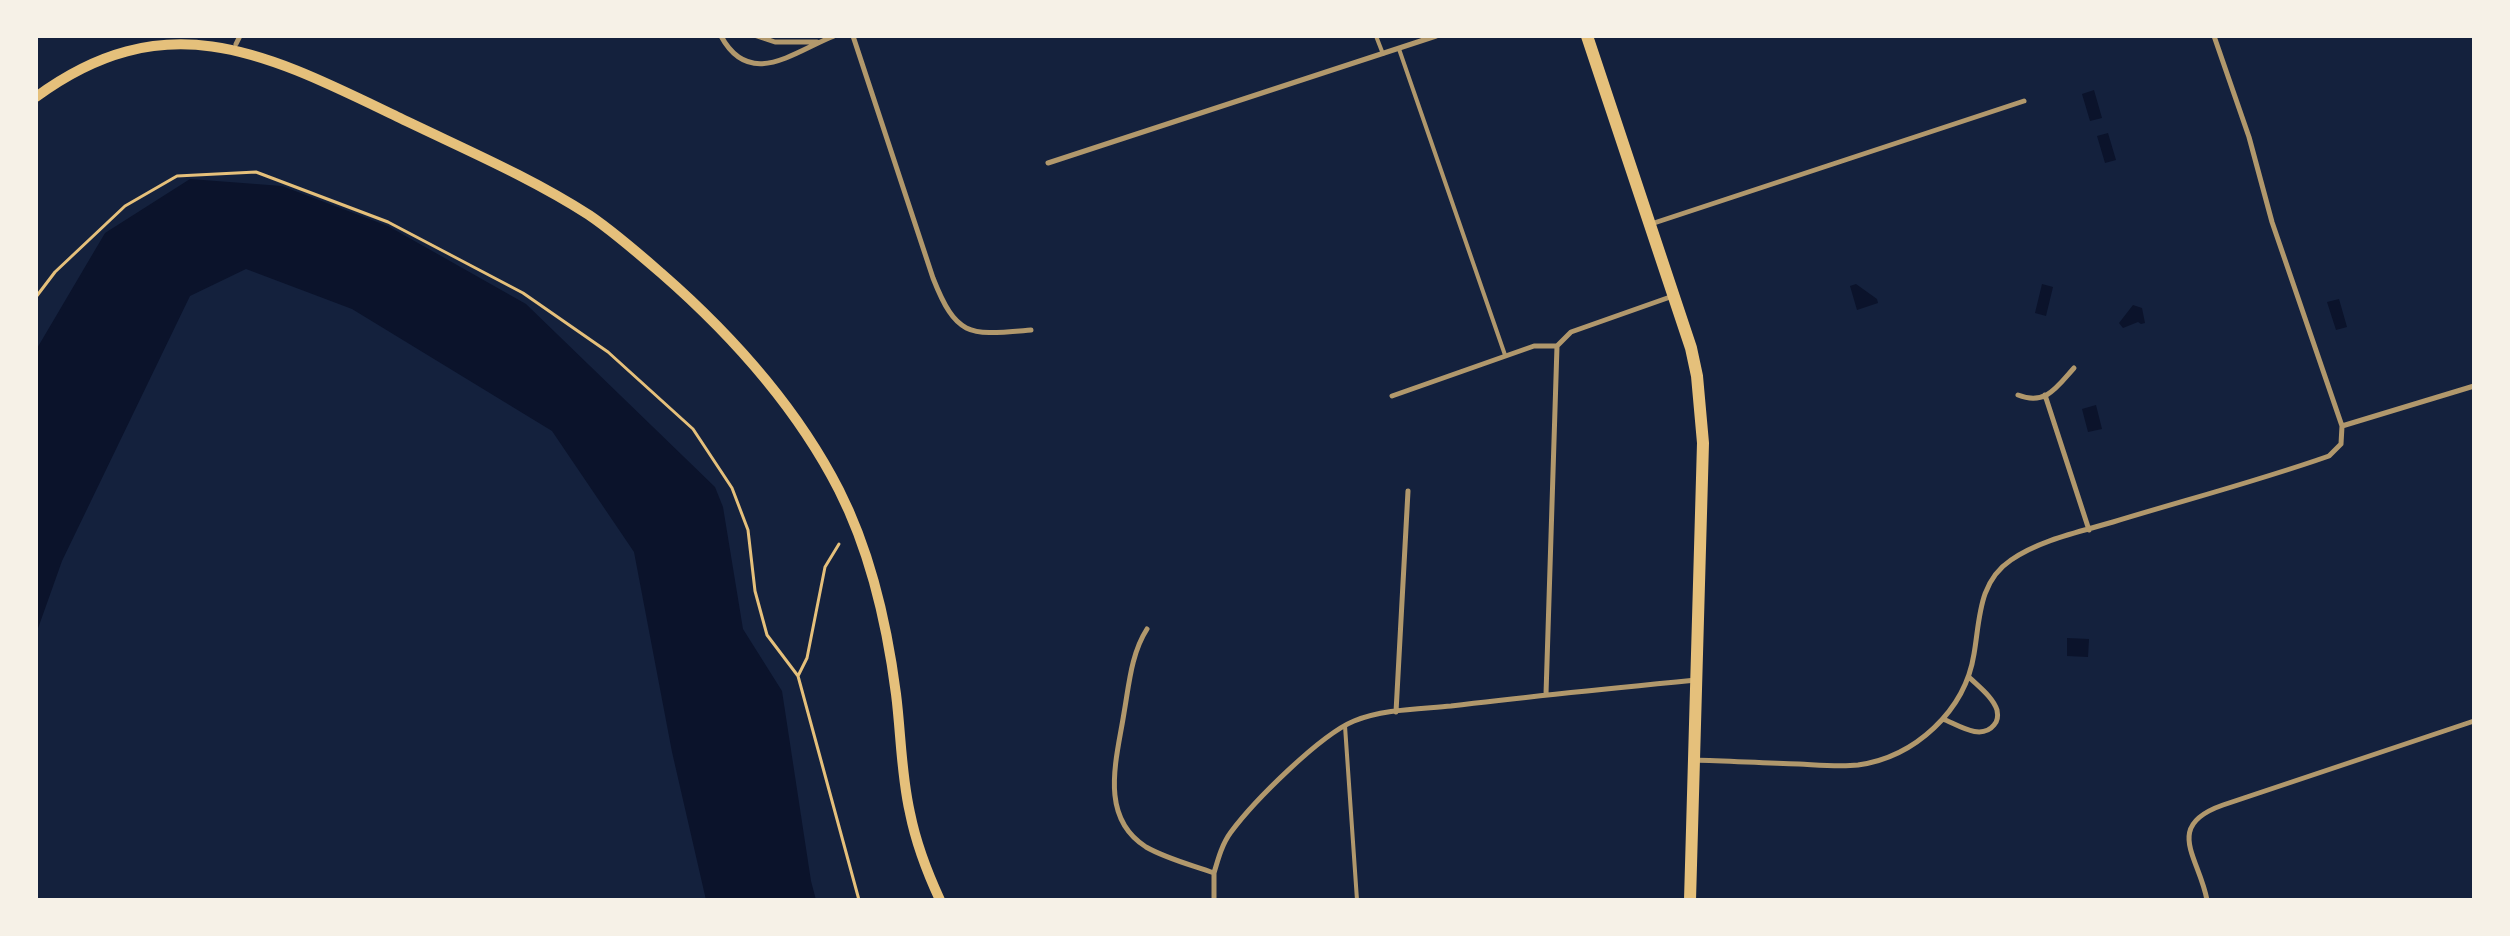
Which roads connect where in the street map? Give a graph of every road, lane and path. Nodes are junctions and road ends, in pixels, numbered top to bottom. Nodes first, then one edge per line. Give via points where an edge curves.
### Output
1 (721, 36) edge
2 (757, 36) edge
3 (834, 36) edge
4 (853, 36) edge
5 (1376, 36) edge
6 (1436, 36) edge
7 (1587, 36) edge
8 (2214, 36) edge
9 (238, 40) edge
10 (820, 42) junction
11 (1399, 48) junction
12 (1383, 54) junction
13 (36, 98) edge
14 (2024, 101) dead end
15 (1048, 163) dead end
16 (1650, 224) junction
17 (1674, 296) junction
18 (36, 297) edge
19 (1031, 330) dead end
20 (1556, 346) junction
21 (1505, 355) junction
22 (2074, 368) dead end
23 (2474, 386) edge
24 (2018, 395) dead end
25 (1392, 396) dead end
26 (2045, 396) junction
27 (2342, 426) junction
28 (1408, 490) dead end
29 (2089, 530) junction
30 (839, 544) dead end
31 (1147, 630) dead end
32 (798, 676) junction
33 (1969, 677) junction
34 (1696, 680) junction
35 (1546, 694) junction
36 (1396, 712) junction
37 (1943, 719) junction
38 (2474, 721) edge
39 (1345, 726) junction
40 (1694, 760) junction
41 (1214, 873) junction
42 (858, 900) edge
43 (940, 900) edge
44 (1214, 900) edge
45 (1357, 900) edge
46 (1690, 900) edge
47 (2207, 900) edge

1 - 10 street via 735,54 760,64 785,60
2 - 10 street via 775,42
3 - 10 street
4 - 19 street via 933,278 948,312 960,325 978,333
5 - 12 lane
6 - 11 street
7 - 16 main road
8 - 27 street via 2249,136 2272,222
9 - 13 main road via 165,39 105,53 75,69
9 - 43 main road via 521,176 588,215 682,292 776,392 805,432 840,493 854,522 873,578 889,651 909,810
11 - 12 street
11 - 21 lane
12 - 15 street
14 - 16 street
16 - 17 main road
17 - 20 street via 1571,332
17 - 34 main road via 1691,348 1702,409
18 - 32 path via 55,272 125,206 177,176 256,172 388,222 523,293 608,352 693,429 732,488 748,530 755,591 767,635
20 - 21 street via 1534,346
20 - 35 street
21 - 25 street
22 - 26 street via 2056,389
23 - 27 street
24 - 26 street via 2036,399
26 - 29 street
27 - 29 street via 2340,444 2329,456
28 - 36 street
29 - 33 street via 2020,553 1996,575 1985,591 1980,608
30 - 32 path via 825,567 807,658
31 - 41 street via 1134,656 1116,764 1114,799 1121,819 1146,846
32 - 42 path
33 - 37 street via 1958,700
33 - 37 street via 1993,702 1998,718 1994,725 1981,732 1970,731
34 - 35 street
34 - 40 main road
35 - 36 street
36 - 39 street via 1366,717
37 - 40 street via 1911,745 1875,761 1857,765
38 - 47 street via 2209,810 2192,822 2189,840
39 - 41 street via 1307,753 1250,809 1231,832 1220,852
39 - 45 lane
40 - 46 main road
41 - 44 street

